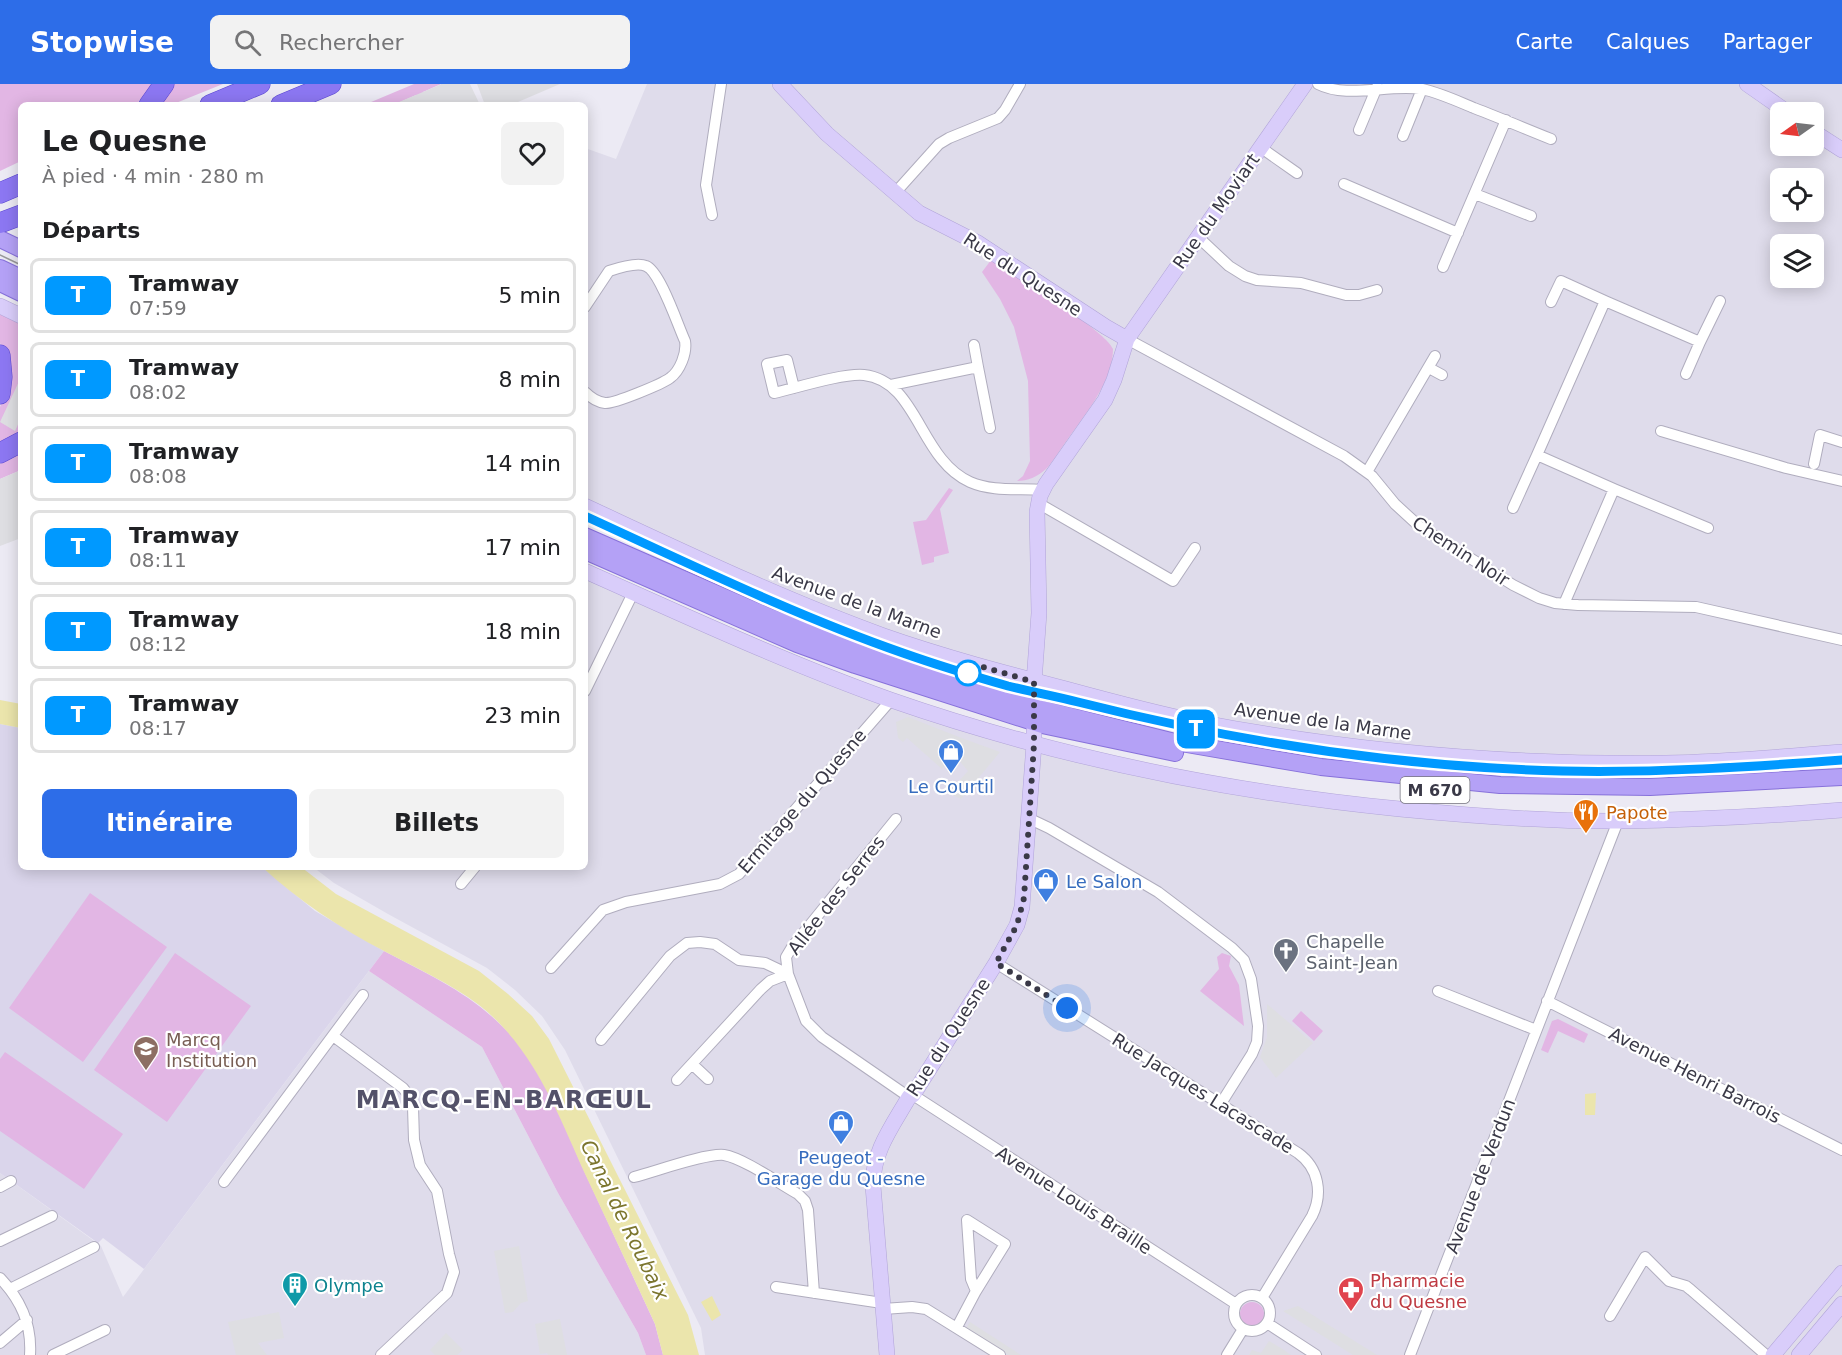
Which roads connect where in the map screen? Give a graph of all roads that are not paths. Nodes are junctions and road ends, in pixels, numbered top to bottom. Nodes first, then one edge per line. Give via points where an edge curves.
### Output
1 (164, 84) edge
2 (260, 84) edge
3 (331, 84) edge
4 (721, 84) edge
5 (780, 84) edge
6 (1020, 84) edge
7 (1305, 84) edge
8 (1318, 84) edge
9 (1747, 84) edge
10 (1362, 87) edge
11 (1377, 87) junction
12 (1422, 89) junction
13 (151, 102) edge
14 (217, 102) edge
15 (288, 102) edge
16 (1773, 102) edge
17 (1506, 120) junction
18 (1359, 130) dead end
19 (1403, 136) dead end
20 (1824, 138) edge
21 (1551, 139) dead end
22 (1260, 147) junction
23 (1842, 150) edge
24 (1297, 173) dead end
25 (1344, 184) dead end
26 (895, 193) junction
27 (1475, 194) junction
28 (712, 215) dead end
29 (1531, 216) dead end
30 (1458, 234) junction
31 (1198, 237) junction
32 (0, 239) edge
33 (18, 248) edge
34 (1443, 267) dead end
35 (0, 268) edge
36 (18, 277) edge
37 (0, 283) edge
38 (1377, 290) dead end
39 (18, 292) edge
40 (1605, 301) junction
41 (1720, 301) dead end
42 (1551, 302) dead end
43 (588, 303) edge
44 (0, 306) edge
45 (18, 315) edge
46 (1127, 339) junction
47 (1700, 342) junction
48 (974, 345) dead end
49 (0, 355) edge
50 (1435, 356) dead end
51 (978, 367) junction
52 (1429, 368) junction
53 (1686, 374) dead end
54 (1442, 375) dead end
55 (891, 386) junction
56 (794, 388) dead end
57 (0, 394) edge
58 (588, 394) edge
59 (990, 428) dead end
60 (1661, 431) dead end
61 (1842, 442) edge
62 (18, 444) edge
63 (0, 453) edge
64 (1537, 456) junction
65 (1814, 464) dead end
66 (1367, 472) junction
67 (1842, 481) edge
68 (1614, 489) junction
69 (1041, 496) junction
70 (588, 507) edge
71 (1513, 508) dead end
72 (1708, 528) dead end
73 (588, 537) edge
74 (1195, 548) dead end
75 (588, 552) edge
76 (588, 572) edge
77 (633, 593) junction
78 (1564, 604) junction
79 (1842, 640) edge
80 (1034, 682) junction
81 (588, 685) edge
82 (891, 700) junction
83 (1034, 715) junction
84 (1034, 744) junction
85 (1842, 752) edge
86 (1842, 777) edge
87 (1842, 787) edge
88 (1842, 810) edge
89 (896, 819) dead end
90 (1030, 819) junction
91 (1618, 821) junction
92 (473, 870) edge
93 (461, 884) dead end
94 (996, 963) junction
95 (550, 968) dead end
96 (788, 974) junction
97 (1438, 991) dead end
98 (363, 994) dead end
99 (1547, 1001) junction
100 (1536, 1030) junction
101 (333, 1036) junction
102 (601, 1040) dead end
103 (692, 1064) junction
104 (708, 1079) dead end
105 (677, 1080) dead end
106 (911, 1096) junction
107 (1220, 1105) junction
108 (1842, 1150) edge
109 (634, 1177) dead end
110 (11, 1181) dead end
111 (224, 1182) dead end
112 (0, 1186) edge
113 (52, 1216) dead end
114 (0, 1242) edge
115 (94, 1247) dead end
116 (1842, 1273) edge
117 (0, 1278) edge
118 (776, 1287) dead end
119 (10, 1289) junction
120 (976, 1291) junction
121 (814, 1293) junction
122 (1262, 1298) junction
123 (1842, 1304) edge
124 (1236, 1305) junction
125 (882, 1306) junction
126 (1610, 1316) dead end
127 (27, 1320) junction
128 (1268, 1323) junction
129 (957, 1327) junction
130 (1243, 1329) junction
131 (105, 1330) dead end
132 (0, 1343) edge
133 (30, 1355) edge
134 (53, 1355) edge
135 (381, 1355) edge
136 (887, 1355) edge
137 (1000, 1355) edge
138 (1227, 1355) edge
139 (1316, 1355) edge
140 (1410, 1355) edge
141 (1766, 1355) edge
142 (1773, 1355) edge
143 (1799, 1355) edge

1 - 13 highway
2 - 14 highway
3 - 15 highway
4 - 28 street via 706,185
5 - 26 street, Rue du Quesne via 818,126
6 - 26 street via 1002,115 939,144
7 - 22 street, Rue du Moviart
8 - 10 street via 1338,91
9 - 16 street
10 - 11 street
11 - 12 street
11 - 18 street
12 - 17 street
12 - 19 street
17 - 21 street
17 - 27 street
20 - 23 street
22 - 24 street
22 - 31 street, Rue du Moviart
25 - 30 street
26 - 46 street, Rue du Quesne via 919,213 978,243
27 - 29 street
27 - 30 street
30 - 34 street
31 - 38 street via 1229,266 1257,280 1309,284 1346,295
31 - 46 street, Rue du Moviart
32 - 33 main road
35 - 36 main road
37 - 39 main road
40 - 42 street via 1561,281
40 - 47 street
40 - 64 street
41 - 47 street
43 - 58 street via 609,272 647,266 656,275 686,350 673,375 656,385 612,403 598,401
44 - 45 street
46 - 66 street, Chemin Noir
46 - 69 street via 1105,400
47 - 53 street
48 - 51 street
49 - 57 highway
50 - 52 street
51 - 55 street
51 - 59 street
52 - 54 street
52 - 66 street
55 - 56 street via 871,376 856,375
55 - 69 street via 914,414 937,456 958,476 977,485
60 - 67 street
61 - 65 street via 1820,435
62 - 63 highway
64 - 68 street
64 - 71 street
66 - 78 street, Chemin Noir via 1419,526 1523,591
68 - 72 street
68 - 78 street
69 - 74 street via 1173,581
69 - 80 street, Rue du Quesne
70 - 80 street, Avenue de la Marne via 754,584 850,623
73 - 83 main road, M 670 via 813,635
75 - 83 main road, M 670 via 817,651 890,677
76 - 77 street
77 - 81 street
77 - 82 street via 748,645
78 - 79 street, Chemin Noir via 1696,607
80 - 83 street, Rue du Quesne
80 - 85 street, Avenue de la Marne via 1199,722 1395,752 1606,763 1711,762
82 - 84 street
82 - 95 street, Ermitage du Quesne via 739,874 720,884 603,909
83 - 84 street, Rue du Quesne
83 - 86 main road, M 670 via 1273,760 1449,781 1620,788
83 - 87 main road, M 670 via 1095,737 1180,754 1399,787 1520,796 1653,798
84 - 90 street, Rue du Quesne
84 - 91 street via 1173,776 1315,799 1490,817
88 - 91 street
89 - 96 street, Allée des Serres via 792,947 786,957
90 - 94 street, Rue du Quesne via 1022,907 1017,925
90 - 107 street via 1158,892 1244,960 1250,973 1257,1042
91 - 99 street, Avenue de Verdun
92 - 93 street
94 - 106 street, Rue du Quesne
94 - 107 street, Rue Jacques Lacascade
96 - 102 street, Allée des Serres via 765,963 739,960 715,944 687,943 670,956
96 - 103 street, Allée des Serres via 761,989
96 - 106 street, Allée des Serres via 810,1026
97 - 100 street
98 - 101 street
99 - 100 street, Avenue de Verdun
99 - 108 street, Avenue Henri Barrois
100 - 140 street, Avenue de Verdun
101 - 111 street
101 - 135 street via 404,1088 410,1097 420,1165 437,1191 454,1272 447,1293
103 - 104 street
103 - 105 street, Allée des Serres
106 - 124 street, Avenue Louis Braille
106 - 125 street, Rue du Quesne via 879,1149 873,1170
107 - 122 street, Rue Jacques Lacascade via 1304,1157 1318,1182 1315,1210
109 - 121 street via 722,1155 798,1194 808,1209
110 - 112 street
113 - 114 street
115 - 119 street
116 - 142 street
117 - 119 street
118 - 121 street
119 - 127 street
120 - 120 street via 1005,1244 967,1220 971,1279
120 - 129 street
121 - 125 street
122 - 124 street via 1248,1296
122 - 128 street via 1270,1309
123 - 143 street
124 - 130 street via 1234,1317
125 - 129 street via 919,1307
125 - 136 street, Rue du Quesne
126 - 141 street via 1645,1257 1670,1281 1691,1290
127 - 132 street
127 - 133 street
128 - 130 street via 1258,1330
128 - 139 street
129 - 137 street
130 - 138 street
131 - 134 street

